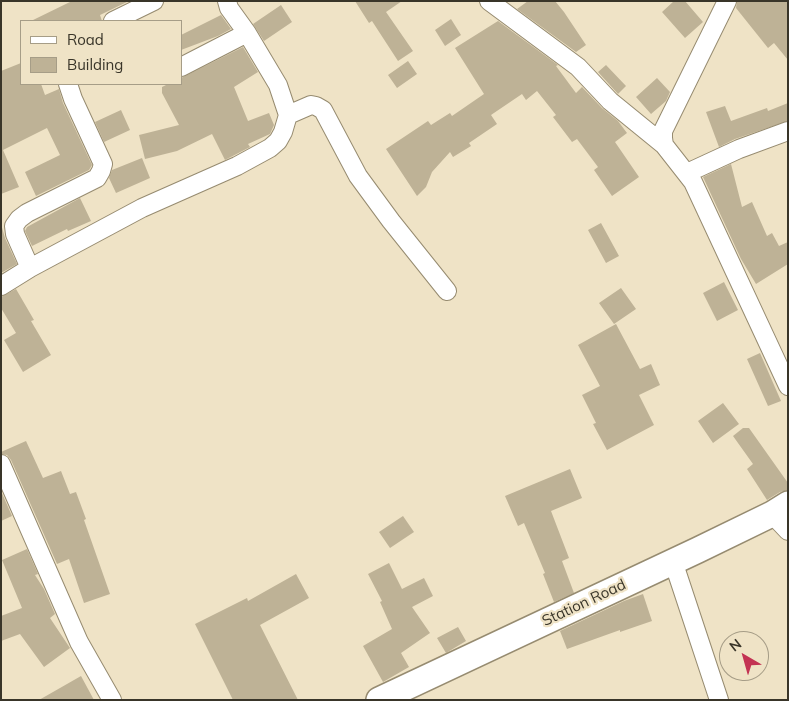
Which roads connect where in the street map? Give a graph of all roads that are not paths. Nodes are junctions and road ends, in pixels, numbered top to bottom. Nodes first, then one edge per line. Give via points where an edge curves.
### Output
1 (154, 1) edge
2 (227, 1) edge
3 (489, 1) edge
4 (727, 1) edge
5 (115, 20) edge
6 (247, 33) junction
7 (182, 66) edge
8 (68, 85) edge
9 (288, 115) junction
10 (788, 132) edge
11 (664, 145) junction
12 (687, 173) junction
13 (30, 268) junction
14 (1, 286) edge
15 (447, 292) dead end
16 (788, 386) edge
17 (1, 464) edge
18 (783, 517) edge
19 (673, 561) junction
20 (112, 700) edge
21 (379, 700) edge
22 (719, 700) edge

1 - 5 street
2 - 6 street
3 - 11 street via 578,67 610,101
4 - 11 street via 663,131
6 - 7 street
6 - 9 street via 278,85
8 - 13 street via 103,164 102,171 97,178 19,219 14,226 14,234
9 - 13 street via 283,132 270,148 142,208
9 - 15 street via 311,105 322,110 358,176
10 - 12 street via 739,149
11 - 12 street
12 - 16 street
13 - 14 street
17 - 20 street via 79,642
18 - 19 main road, Station Road
19 - 21 main road, Station Road
19 - 22 street

